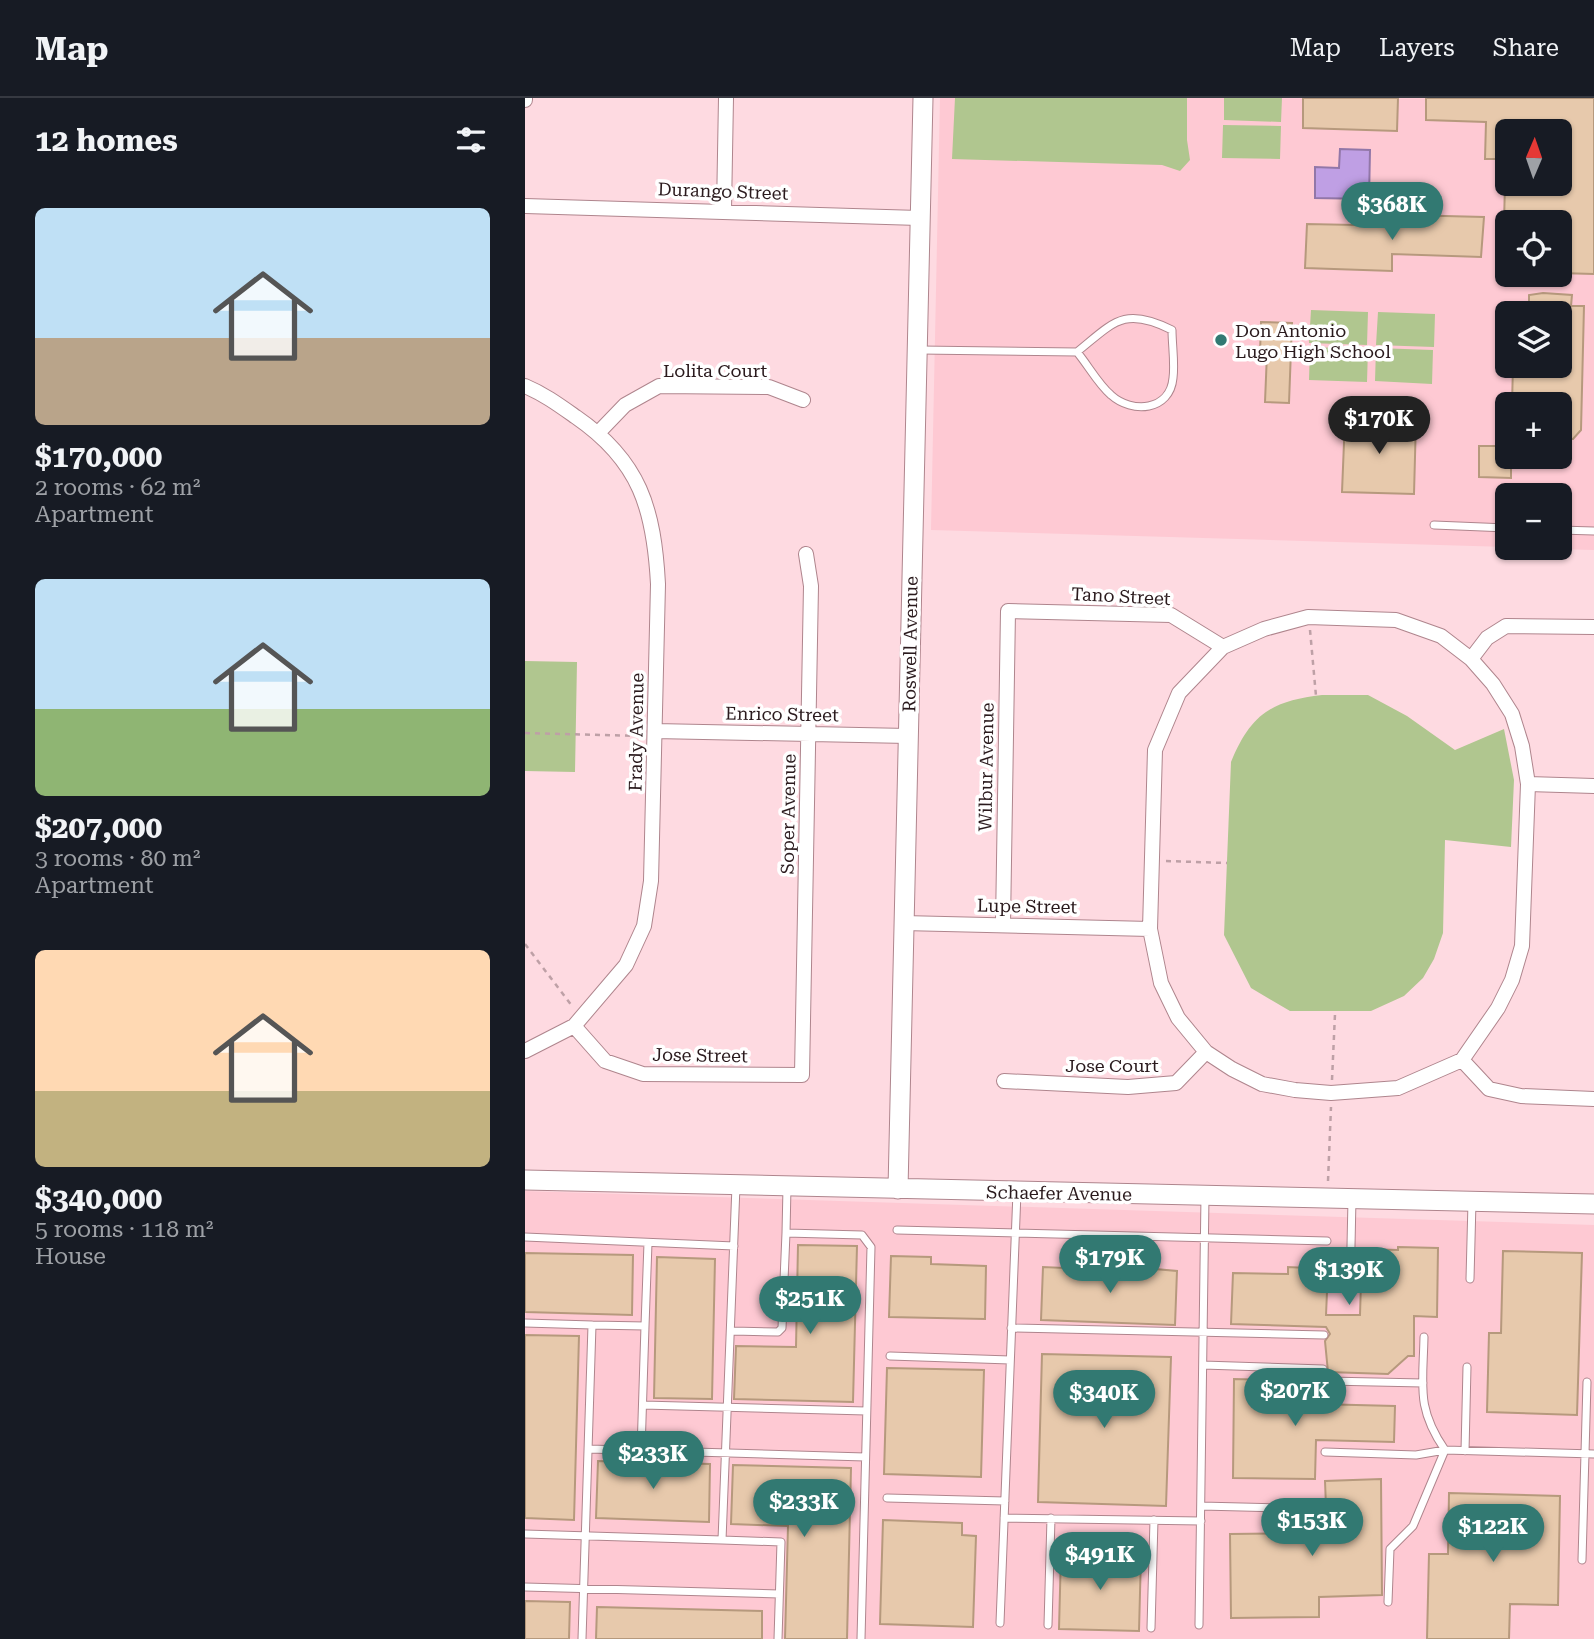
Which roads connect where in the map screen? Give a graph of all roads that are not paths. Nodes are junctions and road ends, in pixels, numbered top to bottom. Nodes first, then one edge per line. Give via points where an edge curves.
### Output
1 (726, 98) edge
2 (923, 98) edge
3 (525, 206) edge
4 (724, 210) junction
5 (919, 218) junction
6 (916, 350) junction
7 (1077, 352) junction
8 (525, 386) edge
9 (803, 400) dead end
10 (599, 432) junction
11 (1434, 525) dead end
12 (1495, 528) edge
13 (1572, 530) edge
14 (1594, 531) edge
15 (806, 554) dead end
16 (1008, 611) joint
17 (1594, 627) edge
18 (1223, 648) junction
19 (1471, 659) junction
20 (655, 734) junction
21 (809, 734) junction
22 (908, 736) junction
23 (1528, 784) junction
24 (1594, 786) edge
25 (902, 923) junction
26 (1003, 924) junction
27 (1150, 929) junction
28 (577, 1022) junction
29 (525, 1051) edge
30 (1206, 1052) junction
31 (1462, 1060) junction
32 (802, 1075) joint
33 (1004, 1081) dead end
34 (1594, 1099) edge
35 (525, 1180) edge
36 (736, 1185) junction
37 (787, 1187) junction
38 (898, 1189) junction
39 (1017, 1192) junction
40 (1205, 1196) junction
41 (1352, 1199) junction
42 (1472, 1201) junction
43 (1594, 1204) edge
44 (897, 1230) dead end
45 (1015, 1232) junction
46 (786, 1233) junction
47 (525, 1237) edge
48 (1205, 1238) junction
49 (1327, 1241) dead end
50 (648, 1243) junction
51 (734, 1246) junction
52 (1470, 1279) dead end
53 (1350, 1293) dead end
54 (525, 1324) edge
55 (592, 1325) junction
56 (645, 1326) junction
57 (1011, 1328) junction
58 (733, 1331) junction
59 (1204, 1332) junction
60 (1324, 1335) dead end
61 (1424, 1337) dead end
62 (890, 1356) dead end
63 (1010, 1360) junction
64 (1203, 1364) junction
65 (1467, 1367) dead end
66 (1323, 1369) dead end
67 (1327, 1381) dead end
68 (1587, 1382) dead end
69 (1423, 1383) junction
70 (643, 1405) junction
71 (727, 1407) junction
72 (866, 1411) junction
73 (589, 1449) junction
74 (1445, 1450) junction
75 (641, 1451) junction
76 (1465, 1451) junction
77 (1325, 1452) dead end
78 (723, 1453) junction
79 (1584, 1454) junction
80 (1594, 1454) edge
81 (865, 1457) junction
82 (887, 1497) dead end
83 (1005, 1501) junction
84 (1201, 1506) junction
85 (1318, 1508) dead end
86 (1004, 1518) junction
87 (1051, 1518) junction
88 (1154, 1520) junction
89 (1201, 1521) junction
90 (525, 1534) edge
91 (585, 1536) junction
92 (722, 1540) junction
93 (1582, 1560) dead end
94 (525, 1587) edge
95 (584, 1589) junction
96 (779, 1594) junction
97 (1388, 1602) dead end
98 (1000, 1623) dead end
99 (1048, 1625) dead end
100 (1199, 1625) dead end
101 (1151, 1628) dead end
102 (582, 1639) edge
103 (778, 1639) edge
104 (861, 1639) edge

1 - 4 street
2 - 5 street, Roswell Avenue
3 - 4 street, Durango Street
4 - 5 street, Durango Street
5 - 6 street, Roswell Avenue
6 - 7 lane
6 - 22 street, Roswell Avenue
7 - 7 lane via 1110,395 1133,405 1155,406 1166,398 1173,381 1172,330 1152,320 1134,316 1112,323
8 - 10 street, Frady Avenue via 545,394
9 - 10 street, Lolita Court via 769,387 659,386 625,405
10 - 20 street, Frady Avenue via 627,462 645,498 656,542
11 - 12 lane
13 - 14 lane
15 - 21 street, Soper Avenue via 811,586
16 - 18 street, Tano Street via 1171,615
16 - 26 street, Wilbur Avenue
17 - 19 street via 1506,625 1487,638
18 - 19 street via 1264,629 1308,617 1396,620 1441,636
18 - 27 street via 1179,693 1155,750
19 - 23 street via 1512,714
20 - 21 street, Enrico Street
20 - 28 street, Frady Avenue via 651,881 644,926 626,965
21 - 22 street, Enrico Street
21 - 32 street, Soper Avenue
22 - 25 street, Roswell Avenue
23 - 24 street
23 - 31 street via 1522,946 1498,1008
25 - 26 street, Lupe Street
25 - 38 street, Roswell Avenue
26 - 27 street, Lupe Street
27 - 30 street via 1161,983 1178,1018
28 - 29 street
28 - 32 street, Jose Street via 605,1060 643,1074
30 - 31 street via 1262,1084 1331,1093 1398,1088
30 - 33 street, Jose Court via 1176,1083 1128,1087
31 - 34 street via 1489,1089 1521,1096
35 - 36 street, Schaefer Avenue
36 - 37 street, Schaefer Avenue
36 - 51 lane
37 - 38 street, Schaefer Avenue
37 - 46 lane
38 - 39 street, Schaefer Avenue
39 - 40 street, Schaefer Avenue
39 - 45 lane
40 - 41 street, Schaefer Avenue
40 - 48 lane
41 - 42 street, Schaefer Avenue
41 - 53 lane
42 - 43 street, Schaefer Avenue
42 - 52 lane
44 - 45 lane
45 - 48 lane
45 - 57 lane
46 - 58 lane via 782,1328 778,1332
46 - 72 lane via 862,1236 870,1242
47 - 50 lane
48 - 49 lane
48 - 59 lane
50 - 51 lane
50 - 56 lane
51 - 58 lane
54 - 55 lane
55 - 56 lane
55 - 73 lane
56 - 70 lane
57 - 59 lane
57 - 63 lane
58 - 71 lane
59 - 60 lane
59 - 64 lane
61 - 69 lane
62 - 63 lane
63 - 83 lane
64 - 66 lane
64 - 84 lane
65 - 76 lane
67 - 69 lane
68 - 79 lane
69 - 74 lane via 1422,1403 1429,1426
70 - 71 lane
70 - 75 lane
71 - 72 lane
71 - 78 lane
72 - 81 lane
73 - 75 lane
73 - 91 lane
74 - 76 lane
74 - 77 lane via 1416,1455
74 - 97 lane via 1413,1526 1389,1549
75 - 78 lane
76 - 79 lane
78 - 81 lane
78 - 92 lane
79 - 80 lane
79 - 93 lane
81 - 104 lane
82 - 83 lane
83 - 86 lane
84 - 85 lane
84 - 89 lane
86 - 87 lane
86 - 98 lane
87 - 88 lane
87 - 99 lane
88 - 89 lane
88 - 101 lane
89 - 100 lane
90 - 91 lane
91 - 92 lane
91 - 95 lane
92 - 96 lane via 781,1542
94 - 95 lane
95 - 96 lane
95 - 102 lane
96 - 103 lane

